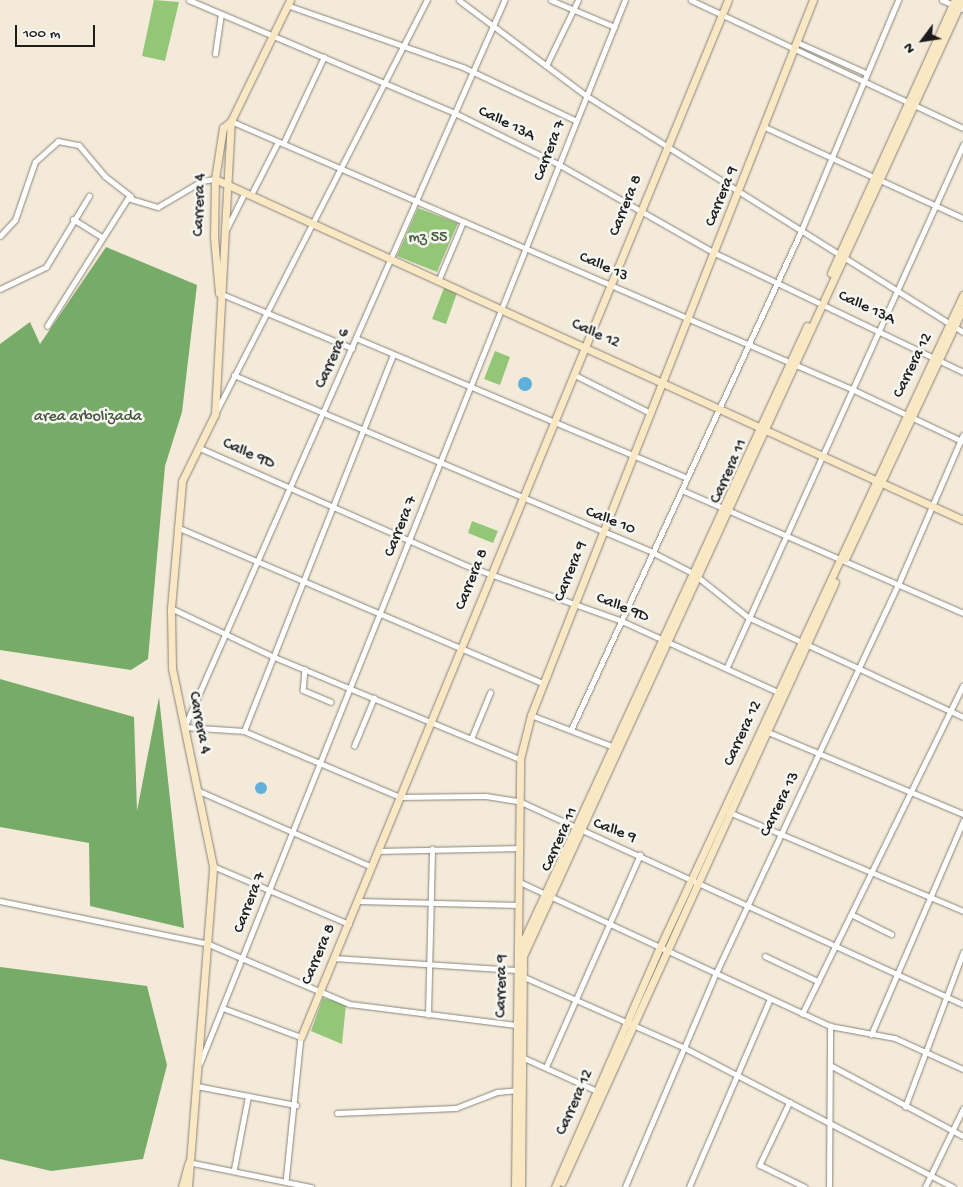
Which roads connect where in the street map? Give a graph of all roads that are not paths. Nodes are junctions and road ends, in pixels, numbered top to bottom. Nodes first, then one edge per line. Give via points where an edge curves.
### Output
1 (427, 0) edge
2 (459, 0) edge
3 (505, 0) edge
4 (551, 0) edge
5 (578, 0) edge
6 (625, 0) edge
7 (691, 0) edge
8 (728, 0) edge
9 (813, 0) edge
10 (898, 0) edge
11 (942, 0) edge
12 (189, 1) edge
13 (288, 3) edge
14 (958, 4) edge
15 (574, 9) junction
16 (221, 14) junction
17 (722, 15) junction
18 (615, 27) junction
19 (493, 28) junction
20 (271, 35) junction
21 (798, 42) junction
22 (402, 48) junction
23 (794, 50) junction
24 (215, 54) dead end
25 (324, 57) junction
26 (546, 66) junction
27 (474, 72) junction
28 (866, 73) junction
29 (384, 80) junction
30 (863, 80) junction
31 (587, 96) junction
32 (911, 103) junction
33 (455, 114) junction
34 (575, 120) junction
35 (230, 121) junction
36 (765, 126) junction
37 (963, 128) edge
38 (281, 143) junction
39 (963, 145) edge
40 (666, 147) junction
41 (832, 156) junction
42 (560, 165) junction
43 (339, 169) junction
44 (877, 177) junction
45 (215, 179) junction
46 (224, 180) junction
47 (249, 192) junction
48 (739, 192) junction
49 (89, 196) dead end
50 (131, 196) junction
51 (416, 202) junction
52 (936, 206) junction
53 (640, 212) junction
54 (963, 218) edge
55 (73, 219) junction
56 (313, 221) junction
57 (462, 222) junction
58 (801, 231) junction
59 (0, 236) edge
60 (102, 237) junction
61 (222, 238) junction
62 (525, 248) junction
63 (715, 253) junction
64 (842, 255) junction
65 (392, 257) junction
66 (439, 279) junction
67 (778, 282) junction
68 (609, 284) junction
69 (0, 289) edge
70 (219, 293) junction
71 (900, 294) junction
72 (963, 295) edge
73 (821, 302) junction
74 (502, 308) junction
75 (963, 308) edge
76 (266, 312) junction
77 (688, 321) junction
78 (952, 325) junction
79 (48, 326) dead end
80 (882, 330) junction
81 (963, 332) edge
82 (356, 338) junction
83 (747, 345) junction
84 (584, 346) junction
85 (352, 348) junction
86 (393, 354) junction
87 (936, 357) junction
88 (792, 364) junction
89 (963, 372) edge
90 (573, 374) junction
91 (234, 375) junction
92 (664, 382) junction
93 (471, 387) junction
94 (854, 390) junction
95 (719, 408) junction
96 (323, 413) junction
97 (651, 413) junction
98 (215, 414) junction
99 (908, 416) junction
100 (554, 419) junction
101 (762, 428) junction
102 (363, 430) junction
103 (963, 435) edge
104 (962, 441) edge
105 (200, 448) junction
106 (635, 454) junction
107 (825, 456) junction
108 (442, 463) junction
109 (688, 478) junction
110 (879, 481) junction
111 (290, 488) junction
112 (682, 490) junction
113 (520, 498) junction
114 (333, 504) junction
115 (932, 505) junction
116 (725, 510) junction
117 (963, 520) edge
118 (176, 526) junction
119 (603, 532) junction
120 (785, 536) junction
121 (412, 538) junction
122 (652, 552) junction
123 (841, 561) junction
124 (258, 562) junction
125 (491, 575) junction
126 (695, 575) junction
127 (303, 581) junction
128 (898, 585) junction
129 (574, 603) junction
130 (171, 608) junction
131 (963, 613) edge
132 (381, 615) junction
133 (748, 617) junction
134 (622, 620) junction
135 (226, 635) junction
136 (665, 640) junction
137 (804, 645) junction
138 (460, 647) junction
139 (272, 656) junction
140 (727, 667) junction
141 (305, 669) junction
142 (859, 670) junction
143 (543, 682) junction
144 (963, 686) edge
145 (351, 688) junction
146 (490, 693) dead end
147 (781, 693) junction
148 (374, 698) junction
149 (330, 702) dead end
150 (951, 712) junction
151 (531, 715) junction
152 (963, 717) edge
153 (431, 722) junction
154 (185, 728) junction
155 (571, 730) junction
156 (244, 731) junction
157 (766, 731) junction
158 (471, 739) junction
159 (354, 746) dead end
160 (616, 748) junction
161 (819, 753) junction
162 (520, 759) junction
163 (319, 763) junction
164 (197, 790) junction
165 (911, 792) junction
166 (400, 797) junction
167 (519, 802) junction
168 (727, 811) junction
169 (963, 814) edge
170 (963, 821) edge
171 (292, 831) junction
172 (577, 831) junction
173 (781, 834) junction
174 (521, 848) junction
175 (432, 849) junction
176 (378, 850) junction
177 (640, 855) junction
178 (214, 866) junction
179 (372, 867) junction
180 (872, 872) junction
181 (695, 880) junction
182 (522, 883) junction
183 (269, 892) junction
184 (548, 896) junction
185 (930, 897) junction
186 (358, 901) junction
187 (0, 902) edge
188 (748, 904) junction
189 (431, 905) junction
190 (521, 905) junction
191 (963, 911) edge
192 (851, 914) junction
193 (349, 924) junction
194 (611, 924) junction
195 (890, 934) dead end
196 (209, 944) junction
197 (836, 945) junction
198 (662, 948) junction
199 (963, 953) edge
200 (520, 954) junction
201 (765, 956) dead end
202 (242, 958) junction
203 (334, 958) junction
204 (430, 963) junction
205 (519, 973) junction
206 (716, 973) junction
207 (897, 974) junction
208 (818, 981) junction
209 (319, 991) junction
210 (946, 996) junction
211 (576, 998) junction
212 (770, 998) junction
213 (963, 1004) edge
214 (223, 1008) junction
215 (802, 1014) junction
216 (428, 1015) junction
217 (631, 1023) junction
218 (516, 1025) junction
219 (830, 1026) junction
220 (871, 1035) junction
221 (302, 1037) junction
222 (685, 1048) junction
223 (925, 1051) junction
224 (519, 1056) junction
225 (200, 1063) junction
226 (830, 1065) junction
227 (546, 1067) junction
228 (963, 1069) edge
229 (740, 1076) junction
230 (198, 1086) junction
231 (518, 1090) junction
232 (600, 1092) junction
233 (248, 1096) junction
234 (790, 1102) junction
235 (296, 1105) junction
236 (905, 1106) junction
237 (963, 1109) edge
238 (337, 1113) dead end
239 (829, 1123) junction
240 (952, 1131) junction
241 (963, 1136) edge
242 (188, 1163) junction
243 (234, 1169) junction
244 (931, 1176) junction
245 (286, 1181) junction
246 (182, 1187) edge
247 (188, 1187) edge
248 (311, 1187) edge
249 (515, 1187) edge
250 (521, 1187) edge
251 (554, 1187) edge
252 (559, 1187) edge
253 (625, 1187) edge
254 (689, 1187) edge
255 (805, 1187) edge
256 (829, 1187) edge
257 (925, 1187) edge
258 (953, 1187) edge

1 - 22 street
2 - 19 street
3 - 19 street, Carrera 6
4 - 15 street
5 - 15 street
6 - 18 street, Carrera 7
7 - 17 street
8 - 17 street, Carrera 8
9 - 21 street, Carrera 9
10 - 28 street
11 - 14 street
12 - 16 street, Calle 13A
13 - 20 street, Carrera 4
13 - 22 street
14 - 32 street, Carrera 11
15 - 18 street
15 - 26 street
16 - 20 street, Calle 13A
16 - 24 street
17 - 23 street
17 - 40 street, Carrera 8
18 - 31 street, Carrera 7
19 - 26 street
19 - 27 street, Carrera 6
20 - 25 street, Calle 13A
20 - 35 street, Carrera 4
21 - 23 street, Carrera 9
21 - 28 street
22 - 27 street
22 - 29 street
23 - 30 street
23 - 36 street, Carrera 9
25 - 29 street, Calle 13A
25 - 38 street
26 - 31 street
27 - 33 street, Carrera 6
27 - 34 street
28 - 30 street
29 - 33 street, Calle 13A
29 - 43 street
30 - 32 street
30 - 41 street
31 - 34 street, Carrera 7
31 - 40 street
32 - 37 street
32 - 44 street, Carrera 11
33 - 42 street, Calle 13A
33 - 51 street, Carrera 6
34 - 42 street, Carrera 7
35 - 38 street, Calle 13
35 - 45 street, Carrera 4 via 223,128
35 - 46 street, Carrera 4
36 - 41 street
36 - 48 street, Carrera 9
38 - 43 street, Calle 13
38 - 47 street
39 - 52 street
40 - 48 street
40 - 53 street, Carrera 8
41 - 44 street
41 - 58 street
42 - 53 street, Calle 13A
42 - 62 street, Carrera 7
43 - 51 street, Calle 13
43 - 56 street
44 - 52 street
44 - 64 street, Carrera 11
45 - 46 street, Calle 12
45 - 50 street via 202,181 158,207
45 - 70 street, Carrera 4 via 215,281
46 - 47 street, Calle 12
46 - 61 street, Carrera 4
47 - 56 street, Calle 12
47 - 61 street
48 - 58 street
48 - 63 street, Carrera 9
49 - 55 street
50 - 59 street via 105,176 79,145 58,141 35,162 15,220
50 - 60 street
51 - 57 street, Calle 13
51 - 65 street, Carrera 6
52 - 54 street
52 - 71 street
53 - 63 street, Calle 13A
53 - 68 street, Carrera 8
55 - 60 street
55 - 69 street via 46,267
56 - 65 street, Calle 12
56 - 76 street
57 - 62 street, Calle 13
57 - 66 street
58 - 64 street
58 - 67 street
60 - 79 street
61 - 70 street, Carrera 4
62 - 68 street, Calle 13
62 - 74 street, Carrera 7
63 - 67 street, Calle 13A
63 - 77 street, Carrera 9
64 - 71 street
64 - 73 street, Carrera 11
65 - 66 street, Calle 12
65 - 82 street, Carrera 6
66 - 74 street, Calle 12
67 - 73 street, Calle 13A
67 - 83 street
68 - 77 street, Calle 13
68 - 84 street, Carrera 8
70 - 76 street
70 - 98 street, Carrera 4
71 - 78 street
71 - 80 street
72 - 78 street, Carrera 12
73 - 80 street, Calle 13A
73 - 88 street, Carrera 11
74 - 84 street, Calle 12
74 - 93 street, Carrera 7
75 - 78 street, Carrera 12
76 - 85 street
76 - 91 street
77 - 83 street, Calle 13
77 - 92 street, Carrera 9
78 - 81 street
78 - 87 street, Carrera 12
80 - 87 street, Calle 13A
80 - 94 street
82 - 85 street, Carrera 6
82 - 86 street
83 - 88 street, Calle 13
83 - 95 street
84 - 90 street, Carrera 8
84 - 92 street, Calle 12
85 - 96 street, Carrera 6
86 - 93 street
86 - 102 street
87 - 89 street, Calle 13A
87 - 99 street, Carrera 12
88 - 94 street, Calle 13
88 - 101 street, Carrera 11
90 - 97 street
90 - 100 street, Carrera 8
91 - 96 street, Calle 10
91 - 98 street
92 - 95 street, Calle 12
92 - 97 street, Carrera 9
93 - 100 street
93 - 108 street, Carrera 7
94 - 99 street, Calle 13
94 - 107 street
95 - 101 street, Calle 12
95 - 109 street
96 - 102 street, Calle 10
96 - 111 street, Carrera 6
97 - 106 street, Carrera 9
98 - 105 street, Carrera 4
99 - 104 street, Calle 13
99 - 110 street, Carrera 12
100 - 106 street
100 - 113 street, Carrera 8
101 - 107 street, Calle 12
101 - 116 street, Carrera 11
102 - 108 street, Calle 10
102 - 114 street
103 - 104 street, Carrera 13
104 - 115 street, Carrera 13
105 - 111 street, Calle 9D
105 - 118 street, Carrera 4 via 182,481
106 - 109 street
106 - 119 street, Carrera 9
107 - 110 street, Calle 12
107 - 120 street
108 - 113 street, Calle 10
108 - 121 street, Carrera 7
109 - 112 street
110 - 115 street, Calle 12
110 - 123 street, Carrera 12
111 - 114 street, Calle 9D
111 - 124 street, Carrera 6
112 - 116 street
112 - 122 street
113 - 119 street, Calle 10
113 - 125 street, Carrera 8
114 - 121 street, Calle 9D
114 - 127 street
115 - 117 street, Calle 12
115 - 128 street, Carrera 13
116 - 120 street
116 - 126 street, Carrera 11
118 - 124 street
118 - 130 street, Carrera 4
119 - 122 street, Calle 10
119 - 129 street, Carrera 9
120 - 123 street
120 - 133 street
121 - 125 street, Calle 9D
121 - 132 street, Carrera 7
122 - 126 street, Calle 10
122 - 134 street
123 - 128 street
123 - 137 street, Carrera 12
124 - 127 street
124 - 135 street, Carrera 6
125 - 129 street, Calle 9D
125 - 138 street, Carrera 8
126 - 133 street, Calle 10
126 - 136 street, Carrera 11
127 - 132 street
127 - 139 street
128 - 131 street
128 - 142 street, Carrera 13
129 - 134 street, Calle 9D
129 - 143 street, Carrera 9
130 - 135 street
130 - 154 street, Carrera 4 via 172,668
132 - 138 street
132 - 145 street, Carrera 7
133 - 137 street, Calle 10
133 - 140 street
134 - 136 street, Calle 9D
134 - 155 street
135 - 139 street
135 - 154 street, Carrera 6
136 - 140 street, Calle 9D
136 - 160 street, Carrera 11
137 - 142 street, Calle 10
137 - 147 street, Carrera 12
138 - 143 street
138 - 153 street, Carrera 8
139 - 141 street
139 - 156 street
140 - 147 street, Calle 9D
141 - 145 street
141 - 149 street via 303,690
142 - 150 street, Calle 10
142 - 161 street, Carrera 13
143 - 151 street, Carrera 9
144 - 150 street
145 - 148 street
145 - 163 street, Carrera 7
146 - 158 street
147 - 157 street, Carrera 12
147 - 168 street, Carrera 12
148 - 153 street
148 - 159 street
150 - 152 street, Calle 10
150 - 165 street
151 - 155 street
151 - 162 street, Carrera 9
153 - 158 street
153 - 166 street, Carrera 8
154 - 156 street, Calle 9
154 - 164 street, Carrera 4
155 - 160 street
156 - 163 street, Calle 9
157 - 161 street
157 - 168 street, Carrera 12
158 - 162 street
160 - 172 street, Carrera 11
161 - 165 street
161 - 173 street, Carrera 13
162 - 167 street, Carrera 9
163 - 166 street, Calle 9
163 - 171 street, Carrera 7
164 - 171 street
164 - 178 street, Carrera 4
165 - 169 street
165 - 180 street
166 - 167 street, Calle 9 via 486,796
166 - 176 street, Carrera 8
167 - 172 street, Calle 9
167 - 174 street, Carrera 9
168 - 173 street
168 - 181 street, Carrera 12
170 - 185 street
171 - 179 street
171 - 183 street, Carrera 7
172 - 177 street, Calle 9
172 - 184 street, Carrera 11
173 - 180 street
173 - 188 street, Carrera 13
174 - 175 street
174 - 182 street, Carrera 9
175 - 176 street
175 - 189 street
176 - 179 street, Carrera 8
177 - 181 street, Calle 9
177 - 194 street
178 - 183 street
178 - 196 street, Carrera 4
179 - 186 street, Carrera 8
180 - 185 street
180 - 192 street
181 - 188 street, Calle 9
181 - 198 street, Carrera 12
182 - 184 street
182 - 190 street, Carrera 9
183 - 193 street
183 - 202 street, Carrera 7
184 - 194 street
184 - 200 street, Carrera 11
185 - 191 street
185 - 207 street
186 - 189 street
186 - 193 street, Carrera 8
187 - 196 street
188 - 197 street, Calle 9
188 - 206 street, Carrera 13
189 - 190 street
189 - 204 street
190 - 200 street, Carrera 9
192 - 195 street
192 - 197 street
193 - 203 street, Carrera 8
194 - 198 street
194 - 211 street
196 - 202 street
196 - 225 street, Carrera 4
197 - 207 street, Calle 9
197 - 208 street
198 - 206 street
198 - 217 street, Carrera 12
199 - 210 street
200 - 205 street, Carrera 9
201 - 208 street
202 - 209 street
202 - 214 street, Carrera 7
203 - 204 street
203 - 209 street, Carrera 8
204 - 205 street
204 - 216 street
205 - 211 street
205 - 218 street, Carrera 9
205 - 224 street, Carrera 9
206 - 212 street
206 - 222 street, Carrera 13
207 - 210 street, Calle 9
207 - 220 street
208 - 215 street
209 - 216 street via 350,1004
209 - 221 street, Carrera 8
210 - 213 street, Calle 9
210 - 223 street
211 - 217 street
211 - 227 street
212 - 215 street
212 - 229 street
214 - 221 street
214 - 225 street, Carrera 7
215 - 219 street
216 - 218 street
217 - 222 street
217 - 232 street, Carrera 12
218 - 224 street, Carrera 9
219 - 220 street
219 - 226 street
220 - 223 street
221 - 235 street, Carrera 8
222 - 229 street
222 - 253 street, Carrera 13
223 - 228 street
223 - 236 street
224 - 227 street
224 - 231 street, Carrera 9
225 - 230 street, Carrera 4
226 - 236 street
226 - 239 street
227 - 232 street
229 - 234 street
229 - 254 street
230 - 233 street
230 - 242 street, Carrera 4
231 - 238 street via 456,1108
231 - 249 street, Carrera 9
231 - 250 street, Carrera 9
232 - 251 street, Carrera 12
232 - 252 street, Carrera 12
233 - 235 street
233 - 243 street
234 - 239 street
234 - 255 street via 760,1165
235 - 245 street, Carrera 8
236 - 240 street
237 - 240 street
239 - 244 street
239 - 256 street
240 - 241 street
240 - 244 street
242 - 243 street
242 - 246 street, Carrera 4
242 - 247 street, Carrera 4
243 - 245 street
244 - 257 street
244 - 258 street
245 - 248 street

